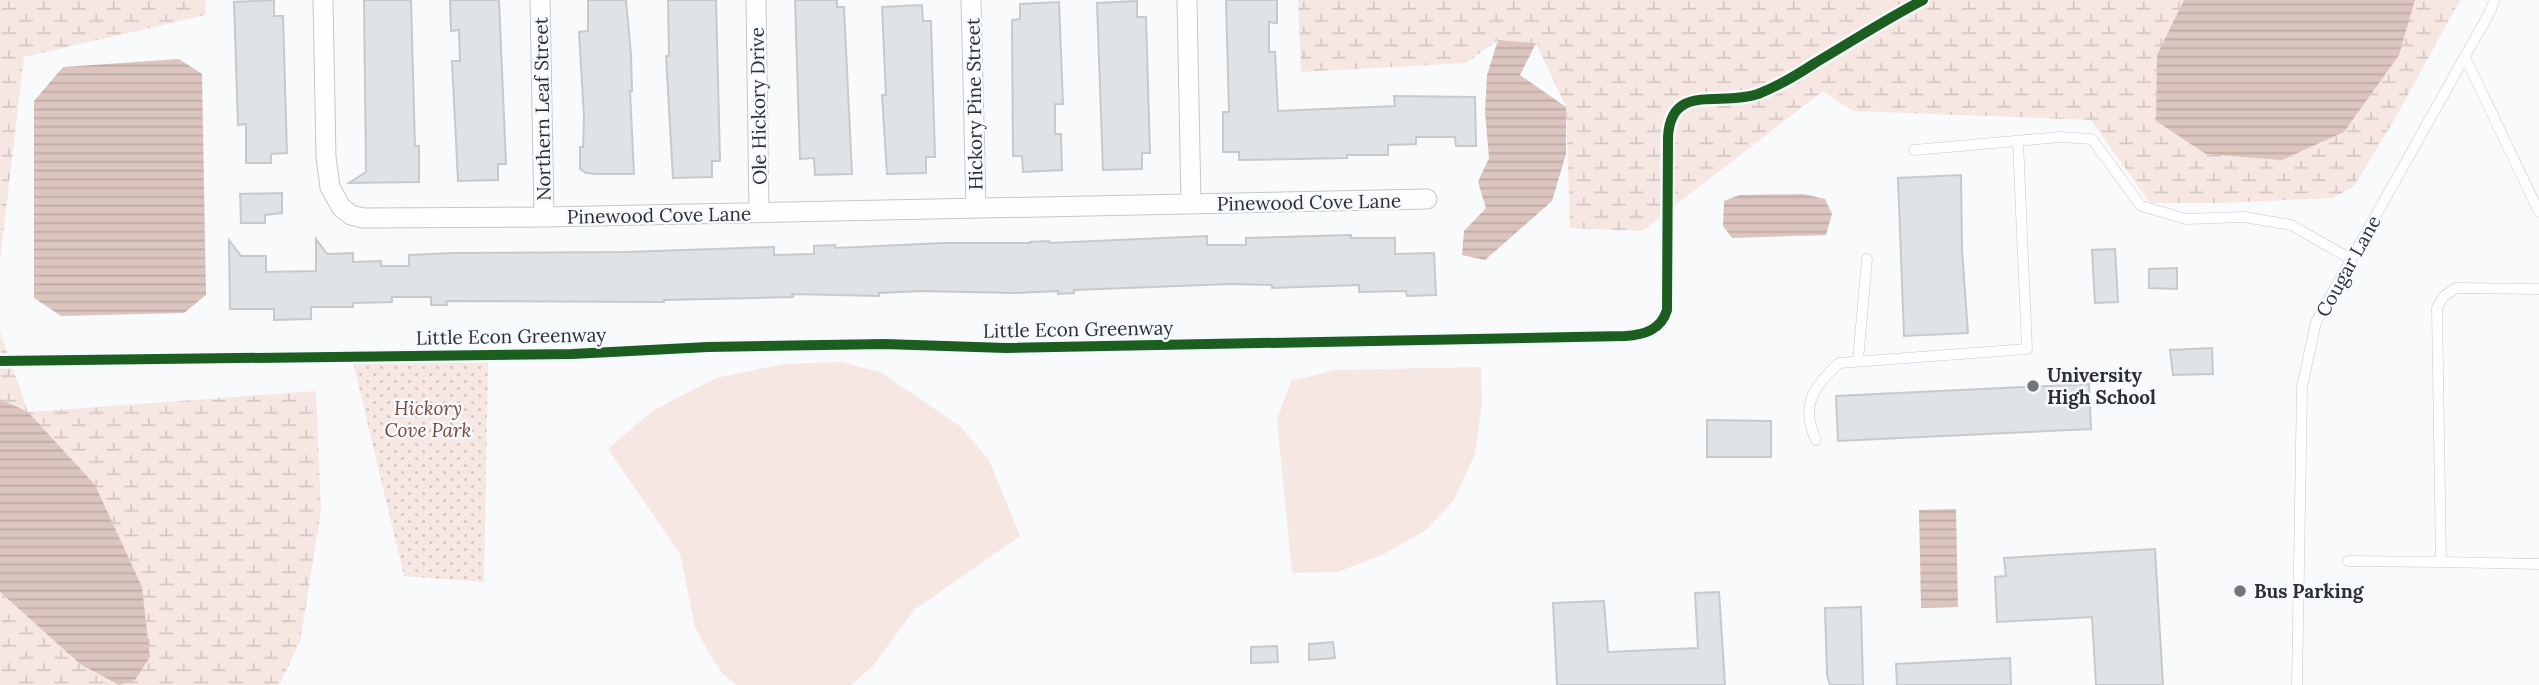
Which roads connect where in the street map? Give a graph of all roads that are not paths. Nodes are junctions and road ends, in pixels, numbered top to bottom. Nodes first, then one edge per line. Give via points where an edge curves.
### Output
1 (323, 0) edge
2 (540, 0) edge
3 (756, 0) edge
4 (971, 0) edge
5 (1187, 0) edge
6 (2494, 0) edge
7 (2465, 57) junction
8 (2018, 141) junction
9 (1914, 150) dead end
10 (1427, 199) dead end
11 (1191, 204) junction
12 (976, 208) junction
13 (2539, 212) edge
14 (759, 213) junction
15 (544, 218) junction
16 (2351, 259) junction
17 (1867, 260) dead end
18 (2539, 289) edge
19 (1858, 360) junction
20 (1816, 440) dead end
21 (2348, 561) dead end
22 (2441, 562) junction
23 (2539, 564) edge
24 (2297, 685) edge

1 - 15 street, Pinewood Cove Lane via 328,172 341,207 351,215 377,220
2 - 15 street, Northern Leaf Street
3 - 14 street, Ole Hickory Drive
4 - 12 street, Hickory Pine Street
5 - 11 street, Pinewood Cove Lane
6 - 7 lane, Cougar Lane
7 - 13 lane
7 - 16 lane, Cougar Lane
8 - 9 lane
8 - 16 lane via 2092,139 2141,206 2186,219 2244,218 2291,225
8 - 19 lane via 2027,349
10 - 11 street, Pinewood Cove Lane
11 - 12 street, Pinewood Cove Lane
12 - 14 street, Pinewood Cove Lane
14 - 15 street, Pinewood Cove Lane
16 - 24 lane, Cougar Lane via 2316,322 2303,374
17 - 19 lane
18 - 22 lane via 2456,288 2437,308
19 - 20 lane via 1839,363 1820,381 1811,399 1808,422
21 - 22 lane
22 - 23 lane

